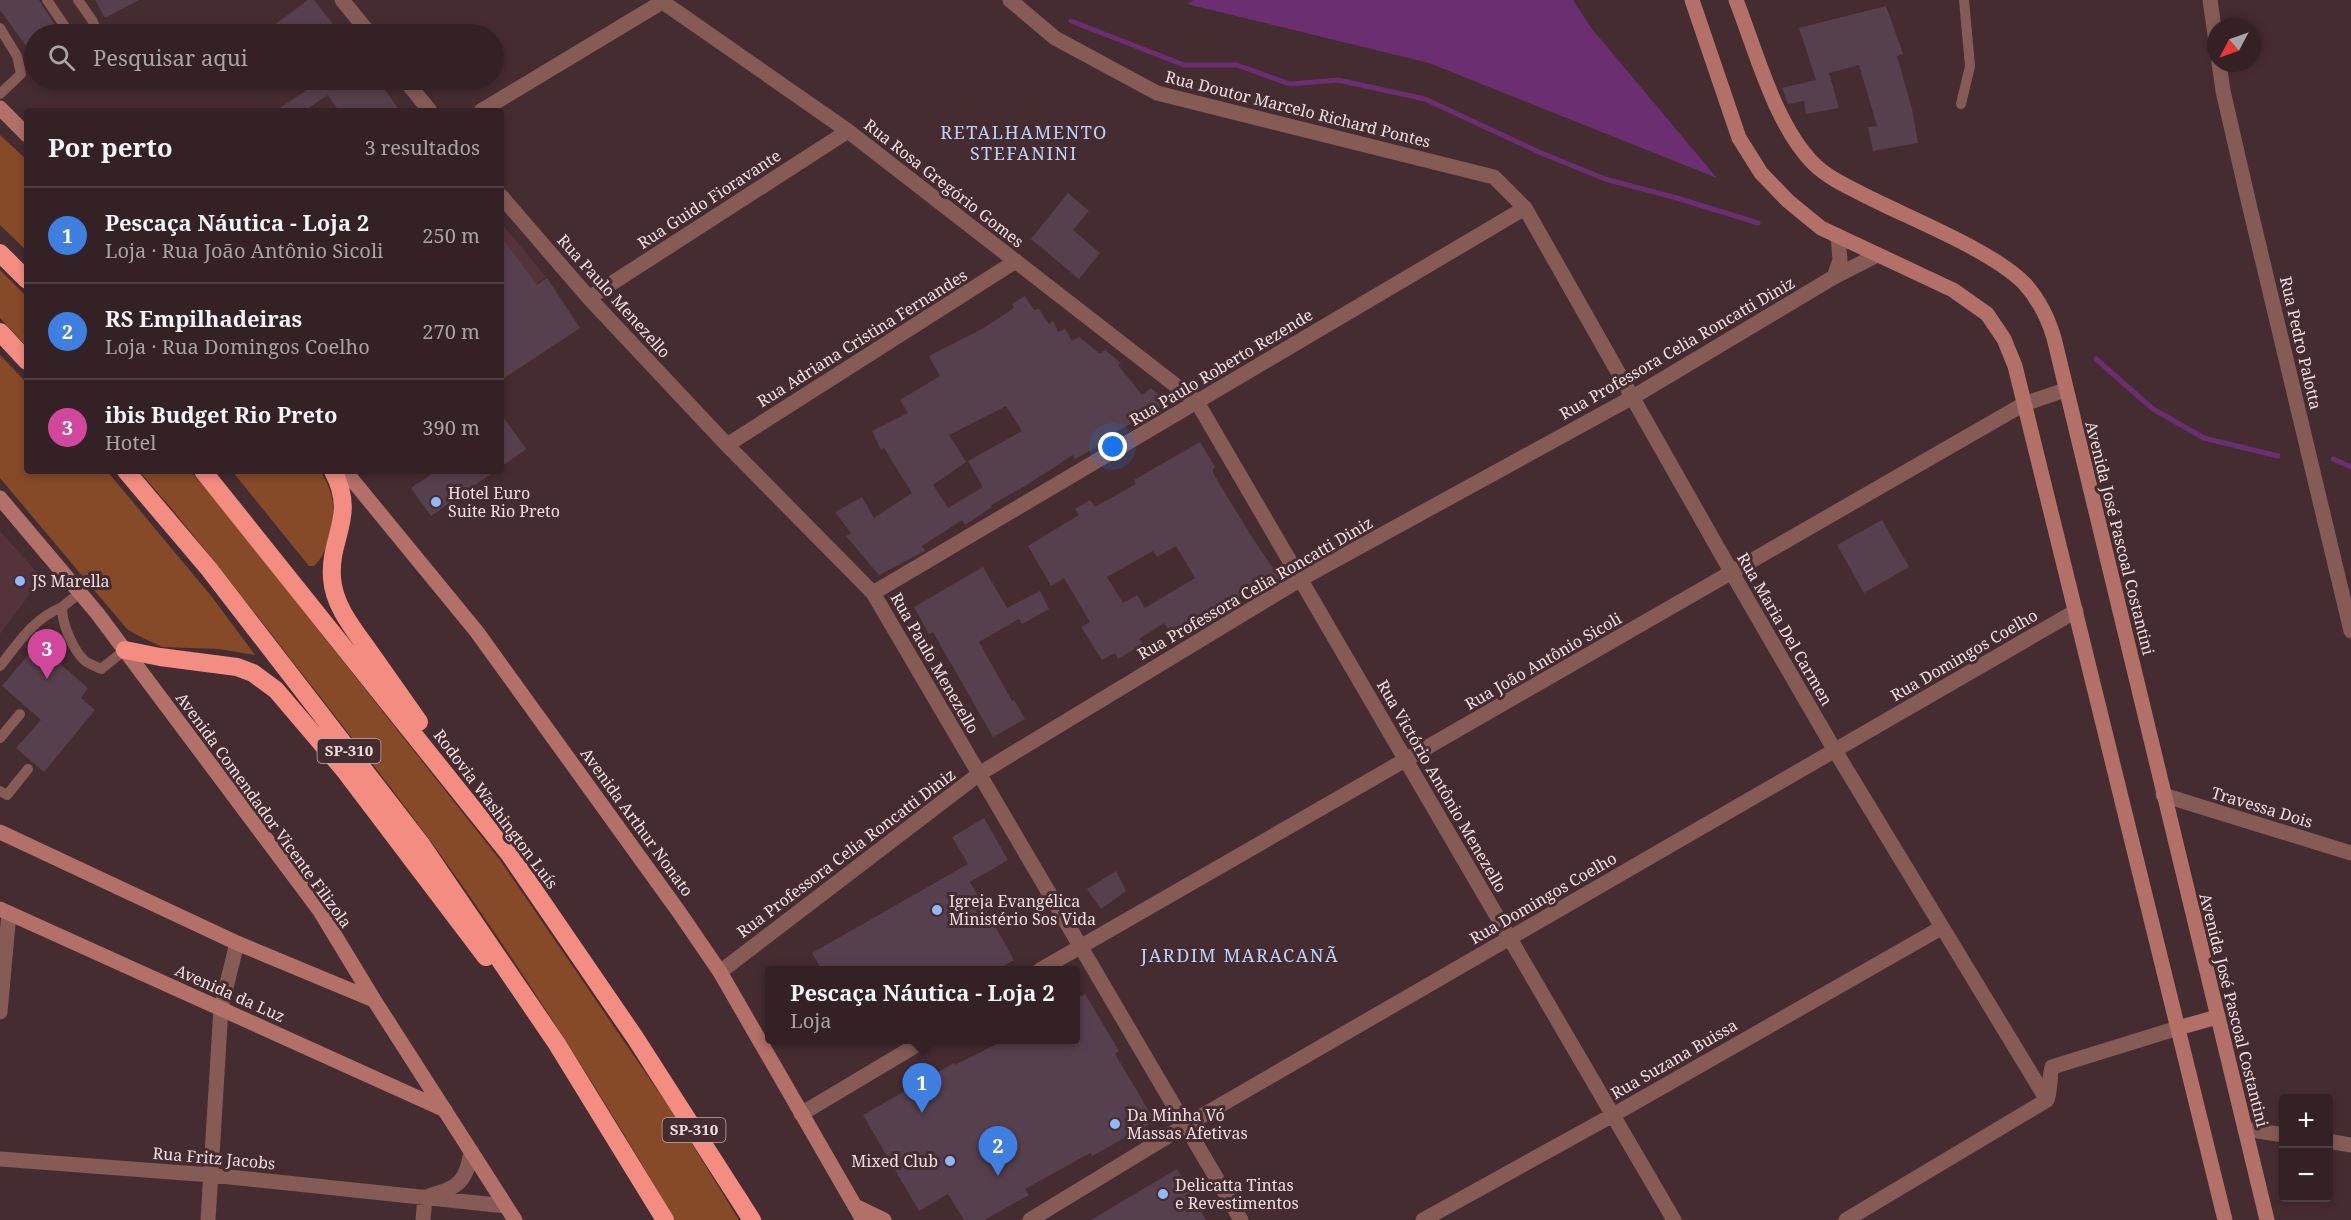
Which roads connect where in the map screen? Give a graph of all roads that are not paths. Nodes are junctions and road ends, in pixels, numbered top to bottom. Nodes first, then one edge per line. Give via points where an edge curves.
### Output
1 (47, 0) edge
2 (78, 0) edge
3 (342, 0) edge
4 (661, 0) edge
5 (1010, 0) edge
6 (1692, 0) edge
7 (1736, 0) edge
8 (1964, 0) edge
9 (2210, 0) edge
10 (2213, 18) edge
11 (63, 24) edge
12 (94, 24) edge
13 (362, 24) edge
14 (0, 28) edge
15 (2220, 72) edge
16 (413, 90) edge
17 (0, 94) edge
18 (1961, 104) dead end
19 (0, 108) edge
20 (428, 108) edge
21 (486, 108) edge
22 (848, 131) junction
23 (24, 132) edge
24 (1494, 177) joint
25 (504, 199) edge
26 (1525, 208) junction
27 (1838, 236) junction
28 (0, 253) edge
29 (1877, 255) junction
30 (1016, 261) junction
31 (24, 277) edge
32 (1834, 277) junction
33 (589, 298) junction
34 (0, 332) edge
35 (24, 358) edge
36 (2065, 390) junction
37 (1633, 397) junction
38 (1197, 402) junction
39 (2024, 404) junction
40 (727, 445) junction
41 (129, 474) edge
42 (205, 474) edge
43 (335, 474) edge
44 (347, 474) edge
45 (0, 498) edge
46 (1732, 573) junction
47 (1301, 579) junction
48 (80, 593) junction
49 (873, 593) junction
50 (62, 607) junction
51 (2076, 611) junction
52 (2351, 631) edge
53 (125, 650) junction
54 (0, 666) edge
55 (20, 714) dead end
56 (0, 738) edge
57 (1834, 749) junction
58 (1406, 761) junction
59 (28, 769) dead end
60 (979, 774) junction
61 (0, 790) edge
62 (2163, 795) junction
63 (0, 832) edge
64 (2351, 854) edge
65 (510, 855) junction
66 (4, 911) edge
67 (1941, 928) junction
68 (1510, 938) junction
69 (237, 943) junction
70 (1081, 946) junction
71 (1047, 966) edge
72 (720, 972) junction
73 (374, 1000) junction
74 (221, 1008) junction
75 (0, 1012) edge
76 (2217, 1017) junction
77 (2178, 1028) junction
78 (556, 1044) junction
79 (918, 1044) edge
80 (2047, 1100) junction
81 (446, 1110) junction
82 (801, 1114) junction
83 (1613, 1115) junction
84 (1186, 1125) junction
85 (2245, 1129) junction
86 (2279, 1134) edge
87 (2333, 1142) edge
88 (2351, 1145) edge
89 (471, 1151) junction
90 (0, 1160) edge
91 (211, 1175) junction
92 (426, 1197) junction
93 (506, 1206) junction
94 (855, 1206) junction
95 (208, 1220) edge
96 (423, 1220) edge
97 (515, 1220) edge
98 (665, 1220) edge
99 (752, 1220) edge
100 (863, 1220) edge
101 (884, 1220) edge
102 (1030, 1220) edge
103 (1242, 1220) edge
104 (1423, 1220) edge
105 (1674, 1220) edge
106 (1846, 1220) edge
107 (2225, 1220) edge
108 (2268, 1220) edge

1 - 11 lane
2 - 12 lane
3 - 13 street
4 - 21 street
4 - 22 street, Rua Rosa Gregório Gomes
5 - 24 street, Rua Doutor Marcelo Richard Pontes via 1054,38 1157,93
6 - 27 main road via 1739,138 1761,173 1788,201 1821,228
7 - 36 main road, Avenida José Pascoal Costantini via 1778,108 1792,137 1815,165 1845,185 1987,257 2023,283 2046,313
8 - 18 lane via 1970,66
9 - 10 street
14 - 17 lane via 17,56 21,74
15 - 52 street, Rua Pedro Palotta
16 - 20 street
19 - 23 main road
22 - 30 street, Rua Rosa Gregório Gomes
22 - 33 street, Rua Guido Fioravante
24 - 26 street, Rua Maria Del Carmen
25 - 33 street, Rua Paulo Menezello
26 - 37 street, Rua Maria Del Carmen
26 - 38 street, Rua Paulo Roberto Rezende
27 - 29 main road
27 - 32 street via 1840,260
28 - 31 highway
29 - 32 street, Rua Professora Celia Roncatti Diniz
29 - 39 main road via 1953,290 1987,314 2004,339
30 - 38 street, Rua Rosa Gregório Gomes
30 - 40 street, Rua Adriana Cristina Fernandes
32 - 37 street, Rua Professora Celia Roncatti Diniz
33 - 40 street, Rua Paulo Menezello
34 - 35 highway
36 - 39 street, Rua João Antônio Sicoli
36 - 62 main road, Avenida José Pascoal Costantini
37 - 46 street, Rua Maria Del Carmen
37 - 47 street, Rua Professora Celia Roncatti Diniz
38 - 47 street, Rua Victório Antônio Menezello
38 - 49 street, Rua Paulo Roberto Rezende
39 - 46 street, Rua João Antônio Sicoli
39 - 51 main road
40 - 49 street, Rua Paulo Menezello
41 - 78 highway, SP-310 via 209,569 421,844
42 - 65 highway, Rodovia Washington Luís / SP-310
43 - 65 highway via 344,501 332,578 347,620
44 - 72 main road, Avenida Arthur Nonato via 477,632
45 - 48 main road, Avenida Comendador Vicente Filizola
46 - 57 street, Rua Maria Del Carmen
46 - 58 street, Rua João Antônio Sicoli
47 - 58 street, Rua Victório Antônio Menezello
47 - 60 street, Rua Professora Celia Roncatti Diniz
48 - 50 lane
48 - 53 main road, Avenida Comendador Vicente Filizola
49 - 60 street, Rua Paulo Menezello
50 - 53 lane via 62,620 84,660 101,669
50 - 54 lane via 36,622
51 - 57 street, Rua Domingos Coelho
51 - 77 main road
53 - 73 main road, Avenida Comendador Vicente Filizola via 320,911
53 - 78 highway via 237,667 254,673 276,690 345,771
55 - 56 lane
57 - 67 street, Rua Maria Del Carmen
57 - 68 street, Rua Domingos Coelho
58 - 68 street, Rua Victório Antônio Menezello
58 - 70 street, Rua João Antônio Sicoli
59 - 61 lane via 7,795
60 - 70 street, Rua Paulo Menezello
60 - 72 street, Rua Professora Celia Roncatti Diniz
62 - 64 street, Travessa Dois
62 - 76 main road, Avenida José Pascoal Costantini
63 - 69 main road
65 - 99 highway, Rodovia Washington Luís / SP-310 via 636,1039
66 - 74 main road, Avenida da Luz
66 - 75 street
67 - 80 street, Rua Maria Del Carmen
67 - 83 street, Rua Suzana Buissa
68 - 83 street, Rua Victório Antônio Menezello
68 - 84 street, Rua Domingos Coelho
69 - 73 main road
69 - 74 street
70 - 71 street, Rua João Antônio Sicoli
70 - 84 street, Rua Paulo Menezello
72 - 82 main road, Avenida Arthur Nonato
73 - 81 main road, Avenida Comendador Vicente Filizola
74 - 81 main road, Avenida da Luz
74 - 91 street
76 - 77 main road
76 - 85 main road, Avenida José Pascoal Costantini
77 - 80 street via 2052,1067
77 - 107 main road
78 - 98 highway, SP-310
79 - 82 street
80 - 106 street
81 - 89 main road, Avenida Comendador Vicente Filizola
82 - 94 main road, Avenida Arthur Nonato
83 - 104 street, Rua Suzana Buissa
83 - 105 street, Rua Victório Antônio Menezello
84 - 102 street, Rua Domingos Coelho
84 - 103 street, Rua Paulo Menezello
85 - 86 street
85 - 108 main road, Avenida José Pascoal Costantini
87 - 88 street
89 - 92 street, Rua Fritz Jacobs via 468,1169 459,1185
89 - 93 main road, Avenida Comendador Vicente Filizola
90 - 91 street, Rua Fritz Jacobs
91 - 92 street, Rua Fritz Jacobs
91 - 95 street
92 - 93 street, Rua Fritz Jacobs
92 - 96 street
93 - 97 main road, Avenida Comendador Vicente Filizola
94 - 100 main road, Avenida Arthur Nonato
94 - 101 main road

